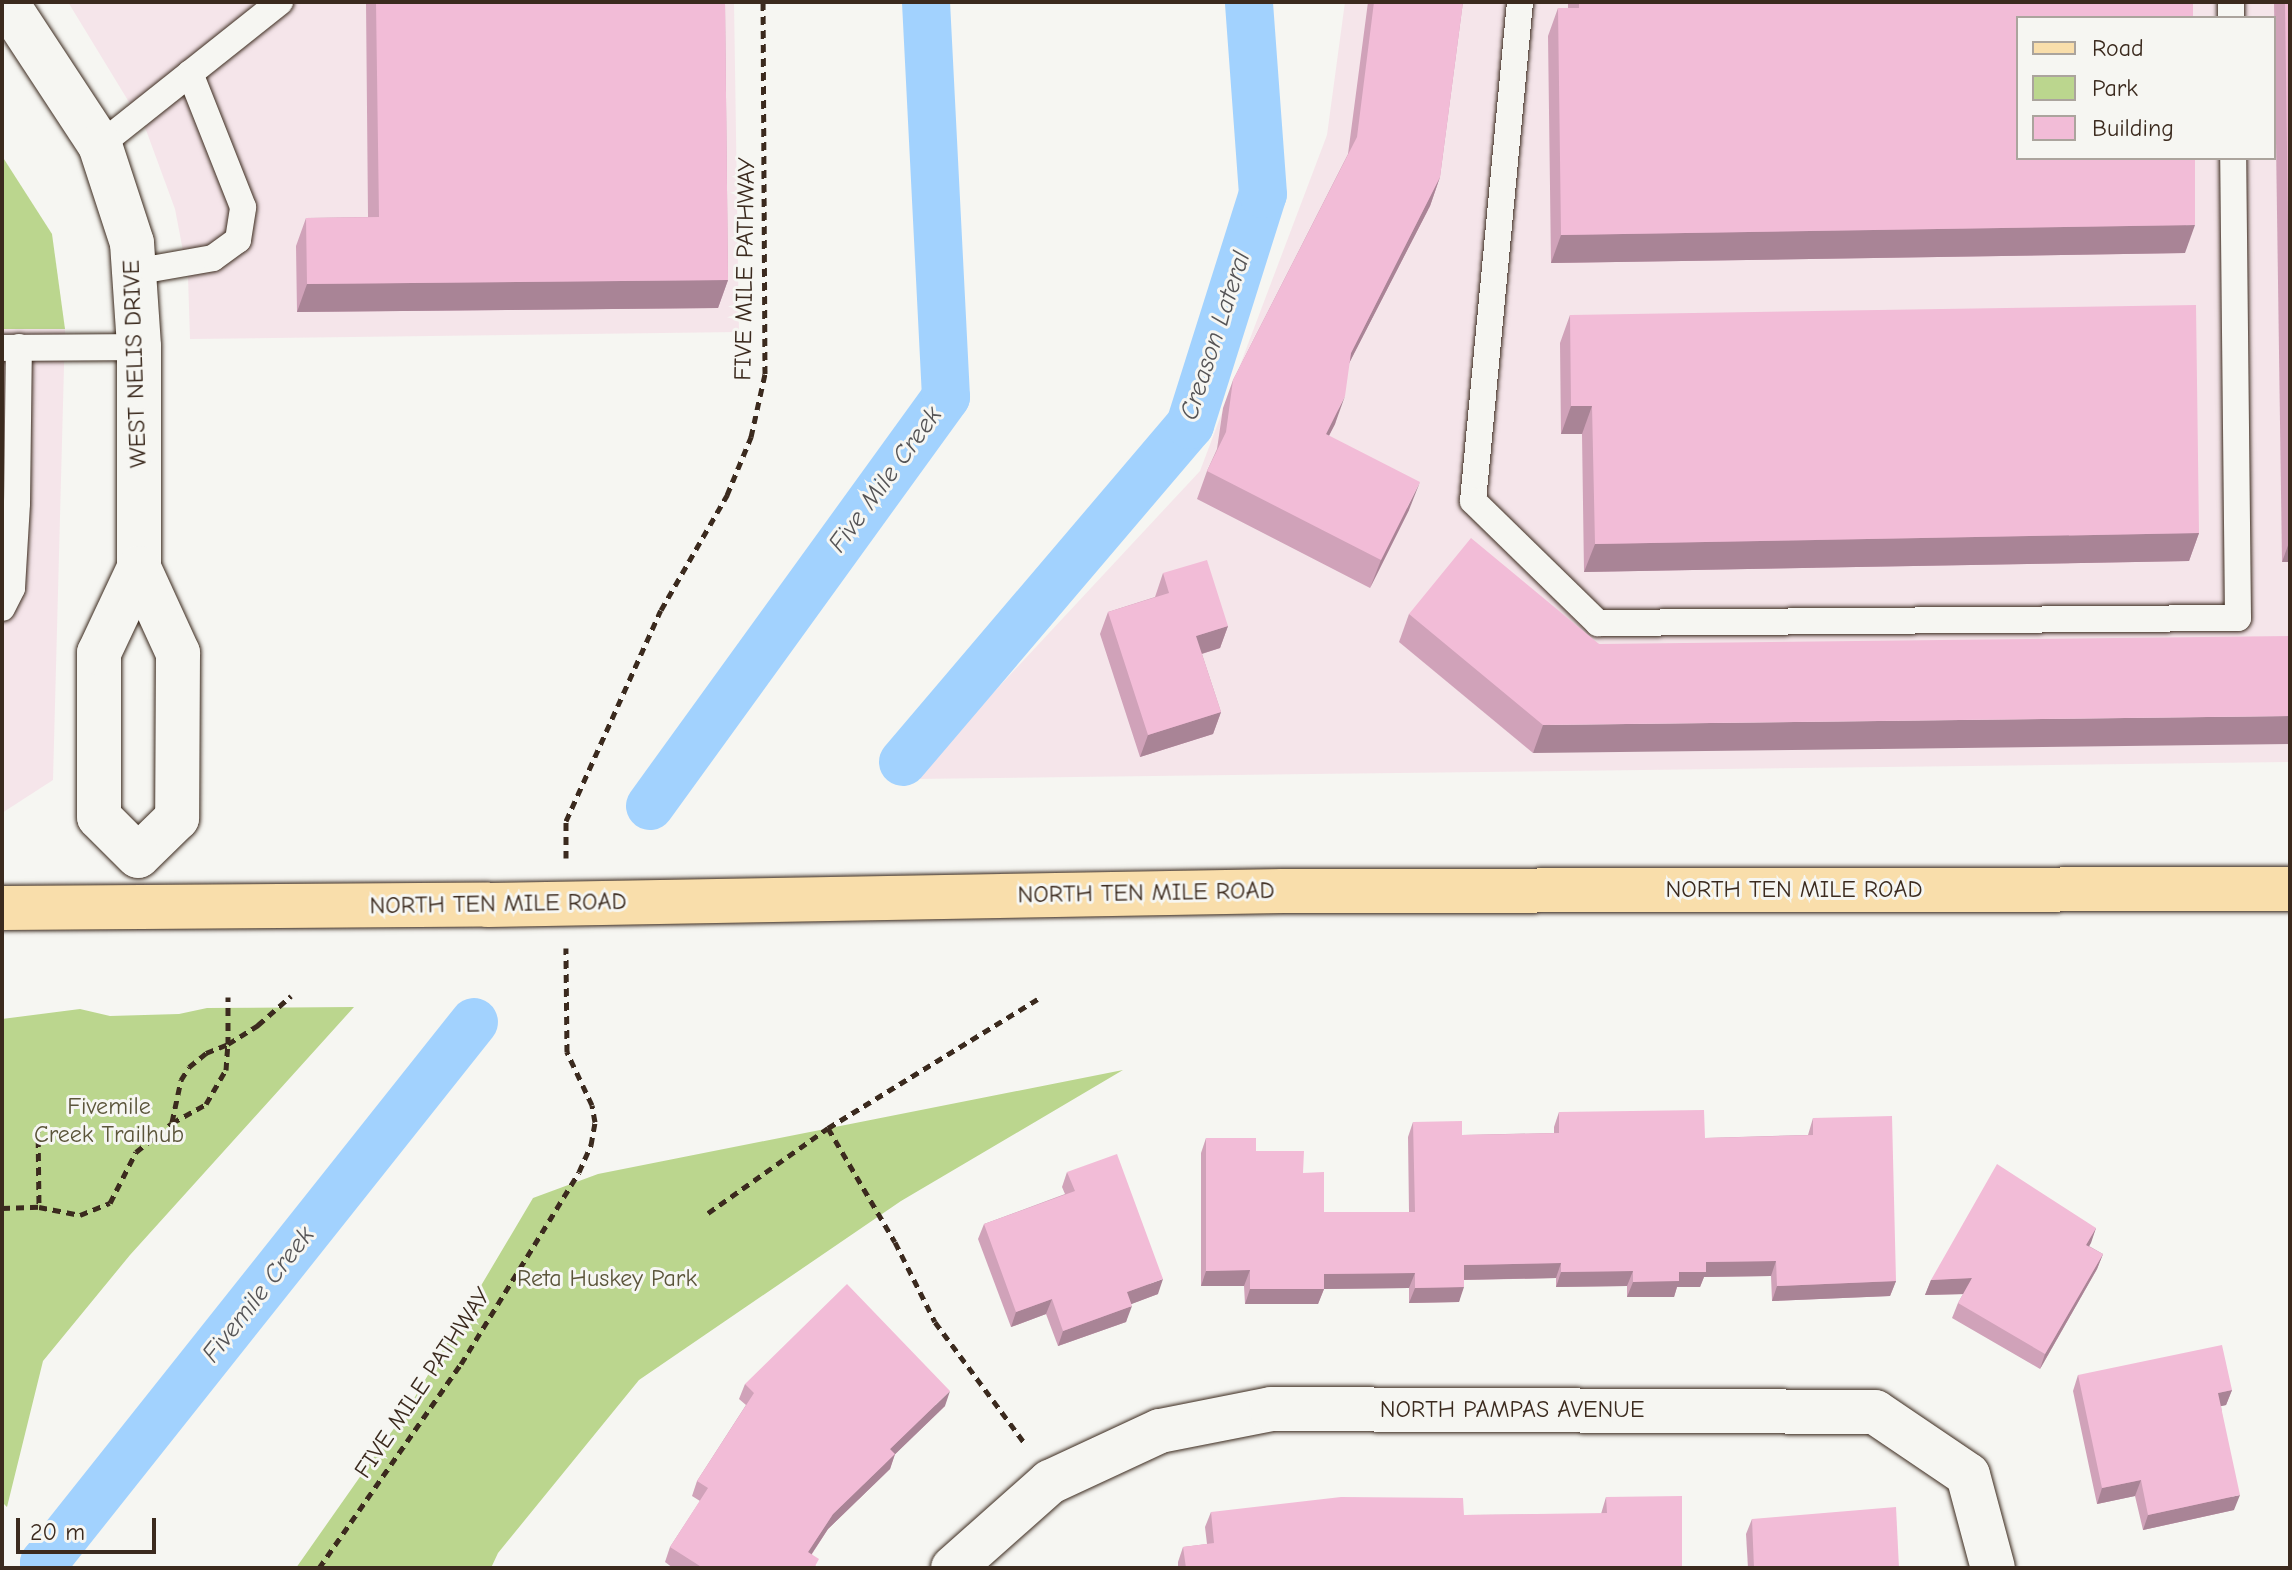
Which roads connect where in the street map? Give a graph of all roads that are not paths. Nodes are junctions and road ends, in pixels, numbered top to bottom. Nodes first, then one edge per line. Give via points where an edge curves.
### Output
1 (6, 2) edge
2 (280, 2) edge
3 (1520, 2) edge
4 (190, 73) junction
5 (100, 145) junction
6 (2233, 160) edge
7 (134, 272) junction
8 (139, 347) junction
9 (10, 348) edge
10 (139, 568) junction
11 (2, 608) edge
12 (138, 856) junction
13 (2290, 889) edge
14 (139, 907) junction
15 (2, 908) edge
16 (953, 1568) edge
17 (1993, 1568) edge

1 - 5 street, WEST NELIS DRIVE
2 - 4 lane
3 - 6 lane via 1473,501 1598,623 2238,618
4 - 5 lane
4 - 7 lane via 243,207 238,240 213,258
5 - 7 street, WEST NELIS DRIVE via 132,243
7 - 8 street, WEST NELIS DRIVE
8 - 9 lane
8 - 10 street, WEST NELIS DRIVE
9 - 11 lane via 17,517 12,588
10 - 12 street, WEST NELIS DRIVE via 178,653 177,818
10 - 12 street, WEST NELIS DRIVE via 99,653 99,817
12 - 14 street
13 - 14 main road, NORTH TEN MILE ROAD via 1283,891
14 - 15 main road, NORTH TEN MILE ROAD
16 - 17 street, NORTH PAMPAS AVENUE via 1041,1467 1160,1431 1271,1409 1875,1412 1968,1475

